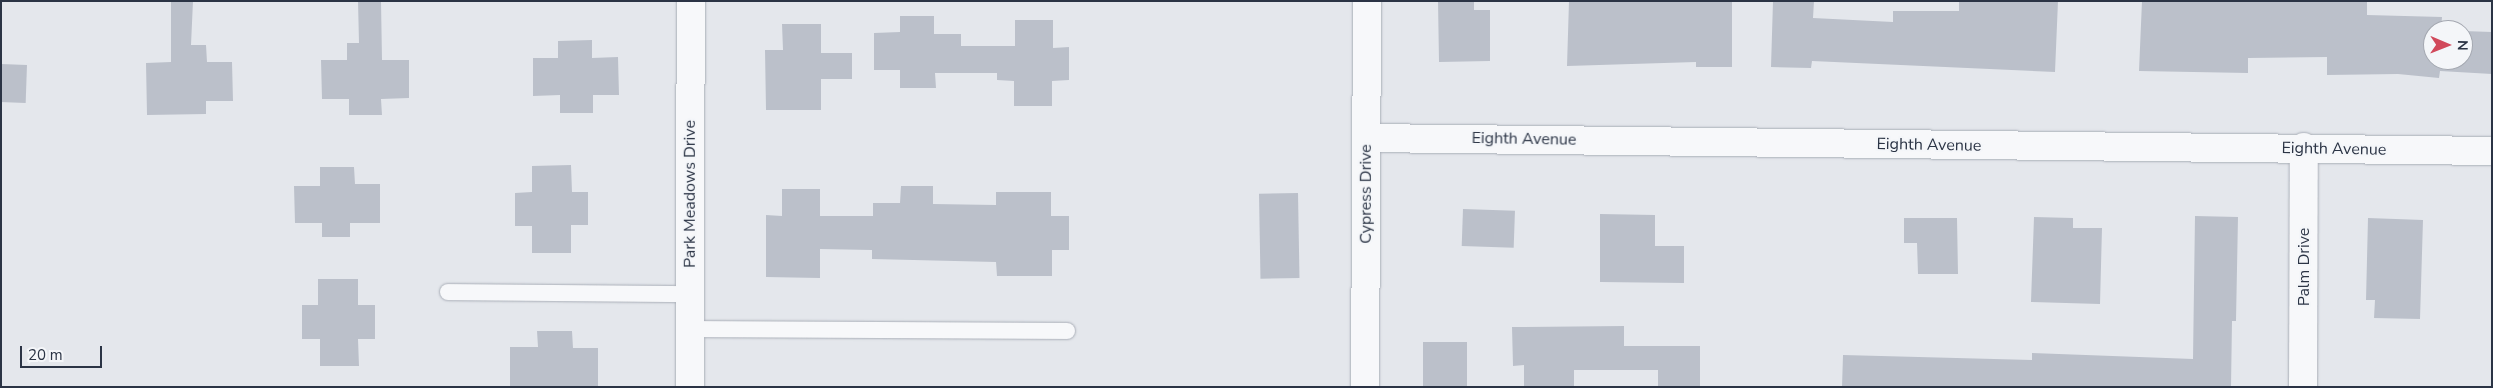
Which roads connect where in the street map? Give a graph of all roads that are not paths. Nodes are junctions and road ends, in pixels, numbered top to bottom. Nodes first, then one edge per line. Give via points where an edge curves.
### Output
1 (691, 1) edge
2 (1367, 1) edge
3 (1366, 138) junction
4 (2304, 147) junction
5 (2492, 151) edge
6 (448, 292) dead end
7 (690, 294) junction
8 (690, 329) junction
9 (1067, 331) dead end
10 (690, 387) edge
11 (1365, 387) edge
12 (2303, 387) edge

1 - 7 street, Park Meadows Drive
2 - 3 street, Cypress Drive
3 - 4 street, Eighth Avenue
3 - 11 street, Cypress Drive
4 - 5 street, Eighth Avenue
4 - 12 street, Palm Drive
6 - 7 lane
7 - 8 street, Park Meadows Drive
8 - 9 lane
8 - 10 street, Park Meadows Drive

